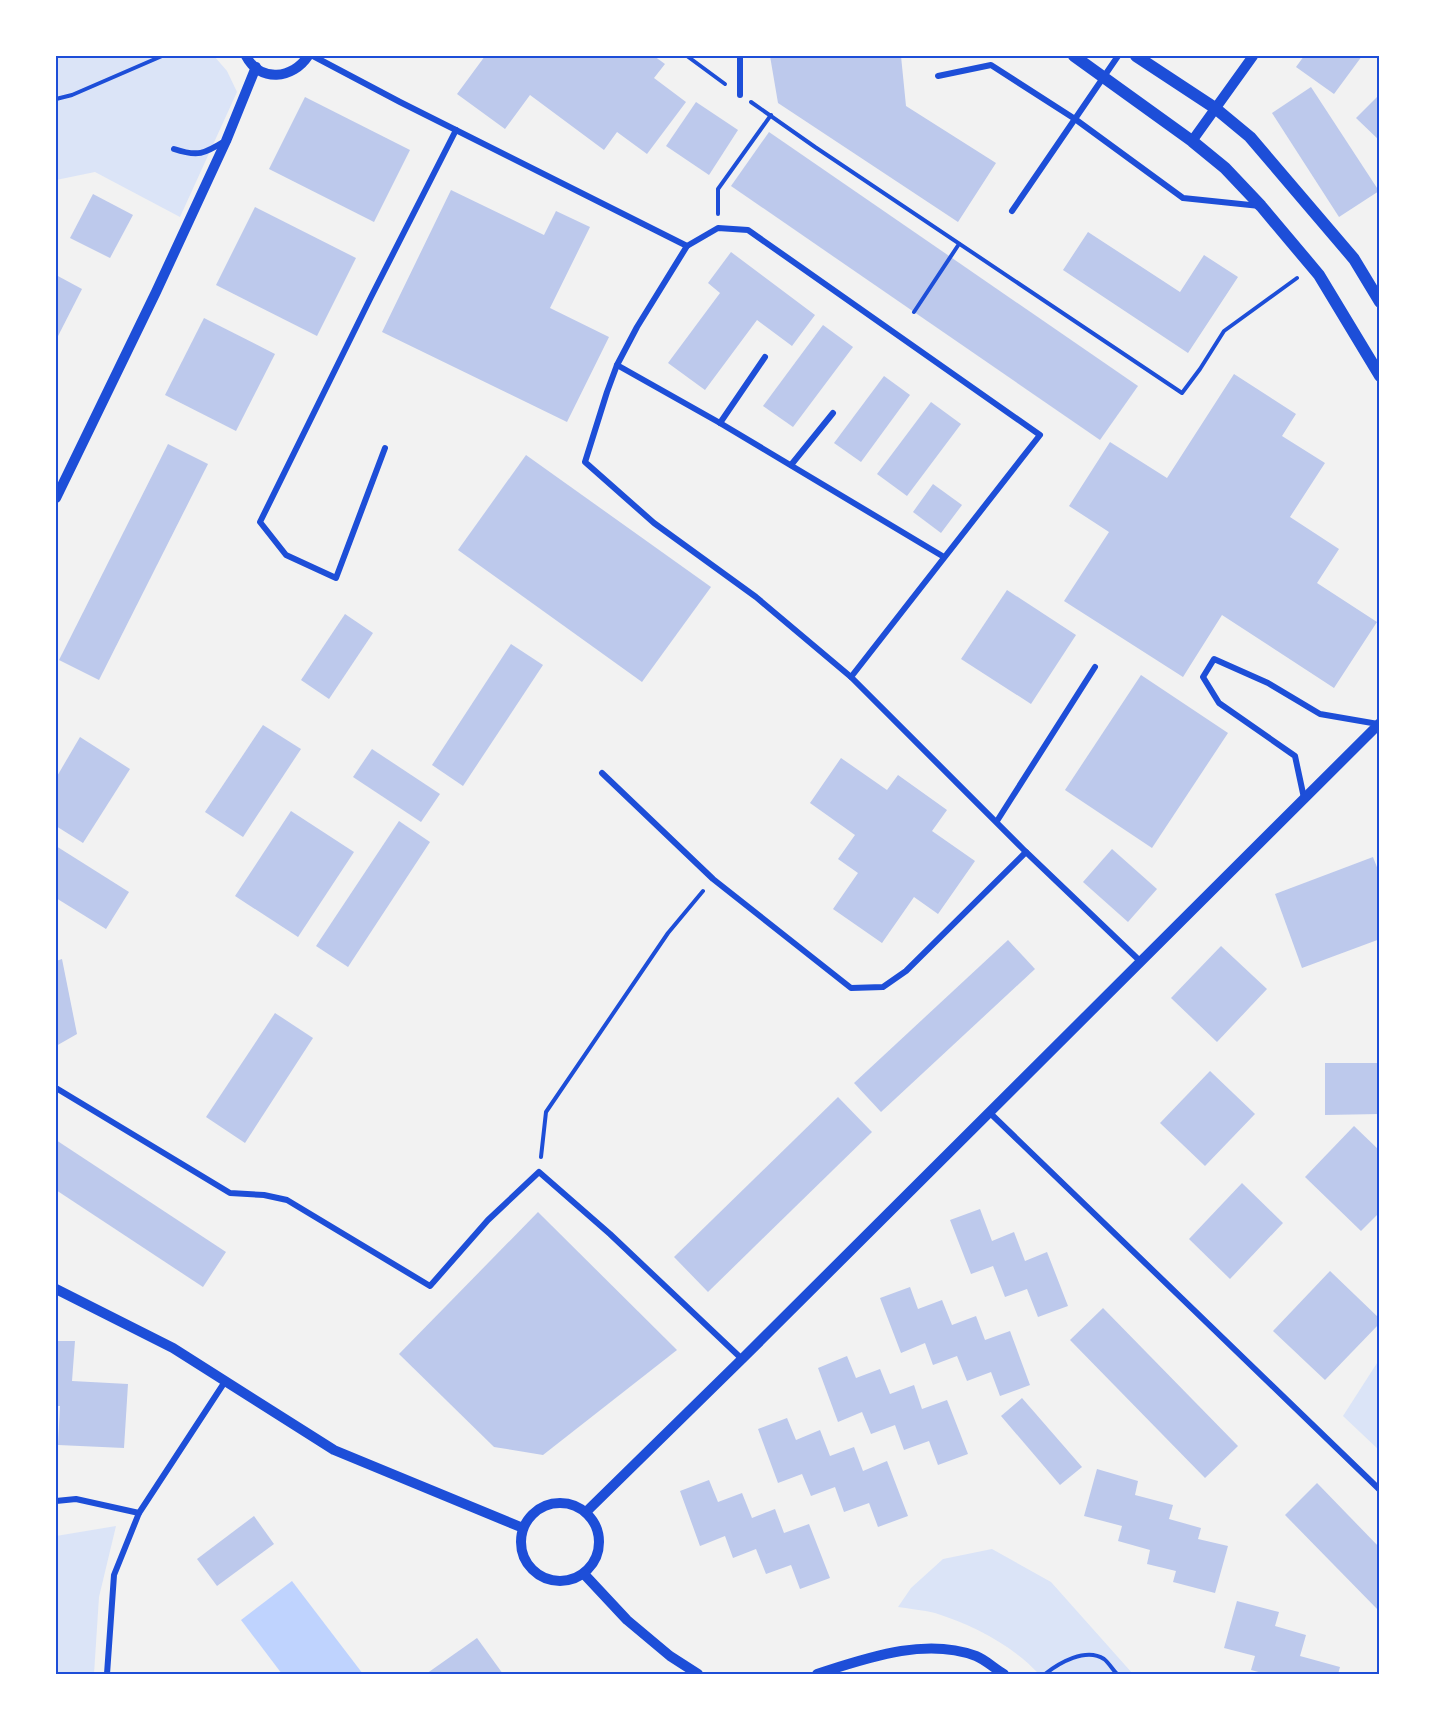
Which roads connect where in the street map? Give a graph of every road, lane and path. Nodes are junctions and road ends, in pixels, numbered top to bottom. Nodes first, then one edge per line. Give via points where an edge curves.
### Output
1 (162, 56) edge
2 (246, 56) edge
3 (308, 56) edge
4 (313, 56) edge
5 (687, 56) edge
6 (740, 56) edge
7 (1074, 56) edge
8 (1118, 56) edge
9 (1136, 56) edge
10 (1253, 56) edge
11 (256, 68) junction
12 (938, 76) dead end
13 (1104, 77) junction
14 (740, 95) junction
15 (56, 99) edge
16 (1215, 108) junction
17 (771, 115) junction
18 (1075, 119) junction
19 (456, 130) junction
20 (226, 141) junction
21 (1192, 141) junction
22 (174, 149) dead end
23 (1261, 206) junction
24 (1012, 211) dead end
25 (718, 228) junction
26 (959, 244) junction
27 (687, 246) junction
28 (1312, 266) junction
29 (1380, 302) edge
30 (914, 312) dead end
31 (765, 357) dead end
32 (617, 364) junction
33 (1380, 376) edge
34 (833, 413) dead end
35 (720, 423) junction
36 (385, 448) dead end
37 (791, 465) junction
38 (56, 498) edge
39 (944, 557) junction
40 (1095, 667) dead end
41 (851, 677) junction
42 (1379, 724) edge
43 (602, 772) dead end
44 (1304, 798) junction
45 (997, 821) junction
46 (1026, 852) junction
47 (713, 879) junction
48 (1140, 961) junction
49 (56, 1088) edge
50 (989, 1112) junction
51 (539, 1172) junction
52 (56, 1289) edge
53 (742, 1359) junction
54 (226, 1380) junction
55 (1380, 1490) edge
56 (56, 1501) edge
57 (586, 1512) junction
58 (139, 1513) junction
59 (523, 1528) junction
60 (584, 1574) junction
61 (107, 1674) edge
62 (698, 1674) edge
63 (818, 1674) edge
64 (1004, 1674) edge
65 (1045, 1674) edge
66 (1117, 1674) edge

1 - 15 path
2 - 11 street
3 - 11 street via 296,70 286,74 265,73
4 - 19 street
5 - 14 path
6 - 14 street
7 - 13 main road
8 - 13 street
9 - 16 main road
10 - 16 street
11 - 20 street
12 - 18 street via 991,65
13 - 18 street
13 - 21 main road
14 - 17 path
16 - 21 street
16 - 29 main road via 1250,137 1354,259
17 - 25 path via 718,189
17 - 26 path
18 - 23 street via 1183,198
18 - 24 street
19 - 27 street
19 - 36 street via 260,522 286,555 336,578
20 - 22 street via 205,154
20 - 38 street
21 - 23 main road
23 - 28 main road
25 - 27 street
25 - 39 street via 748,230 1040,435
26 - 28 path via 1182,393 1224,331
26 - 30 path
27 - 32 street
28 - 33 main road
31 - 35 street
32 - 35 street
32 - 41 street via 585,462 654,523 756,597
34 - 37 street
35 - 37 street
37 - 39 street
39 - 41 street
40 - 45 street
41 - 45 street
42 - 44 street
42 - 44 street via 1320,714 1268,683 1214,658 1203,677 1219,703 1295,756
43 - 47 street
44 - 48 street
45 - 46 street
46 - 47 street via 906,971 883,987 851,988
46 - 48 street
47 - 51 path via 668,933 546,1112
48 - 50 street
49 - 51 street via 230,1193 287,1200 430,1286 488,1220
50 - 53 street
50 - 55 street
51 - 53 street
52 - 54 street via 173,1348
53 - 57 street
54 - 58 street
54 - 59 street via 334,1450
56 - 58 street via 76,1499
57 - 59 street via 566,1503 546,1505
57 - 60 street via 595,1523 599,1550
58 - 61 street via 114,1575
59 - 60 street via 521,1548 536,1574 555,1581
60 - 62 street via 627,1620
63 - 64 street via 901,1651 939,1648 978,1657
65 - 66 path via 1086,1654 1104,1659

